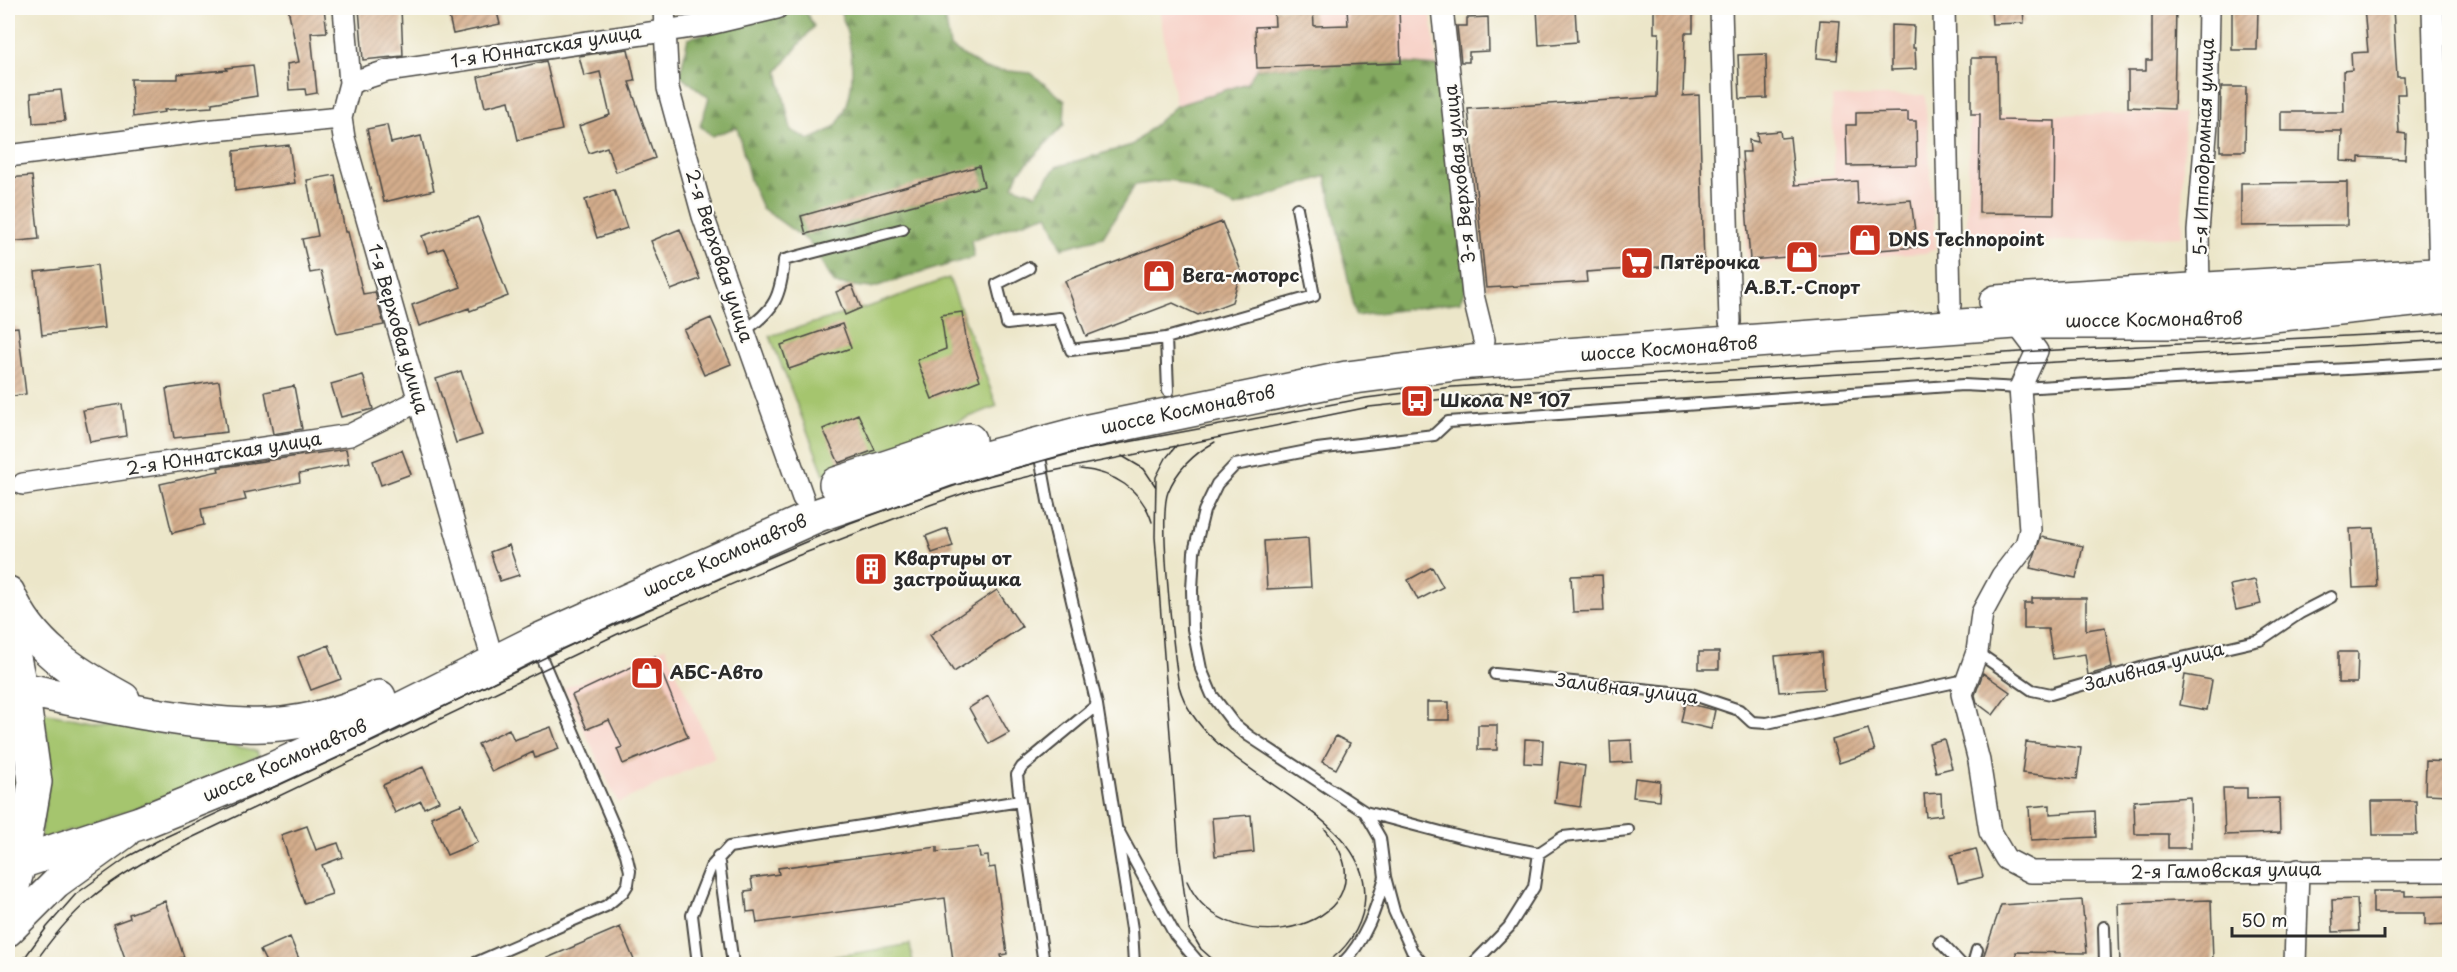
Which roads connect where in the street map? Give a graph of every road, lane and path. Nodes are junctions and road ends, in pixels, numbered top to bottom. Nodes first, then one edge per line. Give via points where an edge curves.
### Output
1 (344, 8) edge
2 (664, 8) edge
3 (777, 8) edge
4 (1442, 8) edge
5 (1721, 8) edge
6 (1944, 8) edge
7 (2209, 8) edge
8 (2433, 8) edge
9 (664, 29) junction
10 (351, 83) junction
11 (341, 118) junction
12 (8, 156) edge
13 (1297, 208) dead end
14 (903, 229) dead end
15 (1029, 268) dead end
16 (2446, 281) edge
17 (2199, 287) junction
18 (1950, 305) junction
19 (2015, 321) junction
20 (1730, 322) junction
21 (744, 331) junction
22 (1166, 338) junction
23 (1484, 340) junction
24 (2450, 363) edge
25 (2020, 388) junction
26 (1168, 391) junction
27 (418, 401) junction
28 (1038, 445) junction
29 (23, 484) dead end
30 (803, 498) junction
31 (8, 593) edge
32 (2331, 597) dead end
33 (8, 621) edge
34 (535, 642) junction
35 (489, 647) junction
36 (1977, 652) junction
37 (1495, 674) dead end
38 (1965, 681) junction
39 (15, 688) edge
40 (1097, 705) junction
41 (148, 712) junction
42 (1020, 801) junction
43 (1365, 812) junction
44 (140, 823) junction
45 (1114, 824) junction
46 (1628, 830) dead end
47 (1539, 853) junction
48 (718, 856) junction
49 (14, 865) edge
50 (2298, 870) junction
51 (2450, 871) edge
52 (1385, 877) junction
53 (8, 909) edge
54 (2104, 927) dead end
55 (8, 931) edge
56 (1940, 942) dead end
57 (1977, 950) dead end
58 (473, 964) edge
59 (698, 964) edge
60 (733, 964) edge
61 (1044, 964) edge
62 (1134, 964) edge
63 (1200, 964) edge
64 (1342, 964) edge
65 (1423, 964) edge
66 (1473, 964) edge
67 (1961, 964) edge
68 (1973, 964) edge
69 (2104, 964) edge
70 (2295, 964) edge

1 - 10 street, 1-я Верховая улица
2 - 9 street, 2-я Верховая улица
3 - 9 street, 1-я Юннатская улица via 705,25
4 - 23 street, 3-я Верховая улица via 1473,295
5 - 20 street
6 - 18 street
7 - 17 street, 5-я Ипподромная улица via 2207,123 2198,231
8 - 16 street
9 - 10 street, 1-я Юннатская улица via 387,71
9 - 21 street, 2-я Верховая улица via 668,88 703,216
10 - 11 street, 1-я Верховая улица
11 - 12 street via 214,129
11 - 27 street, 1-я Верховая улица
13 - 22 lane via 1314,296
14 - 21 lane via 784,260 782,292 759,321
15 - 22 lane via 997,284 1007,324 1059,318 1071,350
16 - 17 main road, шоссе Космонавтов
16 - 19 main road, шоссе Космонавтов via 2208,322
17 - 18 main road, шоссе Космонавтов
18 - 20 main road, шоссе Космонавтов
19 - 25 street via 2037,351
19 - 28 main road, шоссе Космонавтов via 1395,370 1145,418
20 - 23 main road, шоссе Космонавтов
21 - 30 street, 2-я Верховая улица
22 - 26 lane
23 - 26 main road, шоссе Космонавтов
24 - 25 lane
25 - 36 street via 2030,530 2026,545 2002,576 1982,613
25 - 43 lane via 1963,386 1448,422 1434,435 1317,449 1235,465 1217,484 1204,511 1194,552 1193,629 1206,683 1220,708 1249,736
26 - 30 main road, шоссе Космонавтов via 961,442
27 - 29 street, 2-я Юннатская улица via 350,435
27 - 35 street, 1-я Верховая улица
28 - 34 main road, шоссе Космонавтов via 971,462 850,502
28 - 40 lane
30 - 35 main road, шоссе Космонавтов
31 - 41 main road via 24,625 59,661
32 - 36 lane, Заливная улица via 2260,640 2151,665 2051,694 2032,690
33 - 39 main road
34 - 44 main road, шоссе Космонавтов via 284,764
34 - 58 lane via 618,832 630,871 628,884 606,906
35 - 41 main road, шоссе Космонавтов via 349,711 319,718 246,725
36 - 38 street
37 - 38 lane, Заливная улица via 1691,694 1740,710 1752,722 1767,723
38 - 50 street, 2-я Гамовская улица via 1962,694 1979,761 1990,832 2006,859 2031,872
39 - 41 main road, шоссе Космонавтов
39 - 49 main road via 35,782
40 - 42 lane via 1022,767 1017,775
40 - 45 lane
42 - 48 lane via 744,842
42 - 61 lane
43 - 47 lane
43 - 52 lane via 1380,838
44 - 49 main road, шоссе Космонавтов
44 - 55 main road via 56,883
45 - 62 lane
45 - 63 lane via 1175,935
46 - 47 lane via 1563,837
47 - 66 lane via 1534,887 1509,927
48 - 59 lane via 692,915
48 - 60 lane
49 - 53 main road
50 - 51 street, 2-я Гамовская улица
50 - 70 street
52 - 64 lane via 1369,926
52 - 65 lane via 1394,911 1412,951
54 - 69 lane
56 - 67 lane
57 - 68 lane

